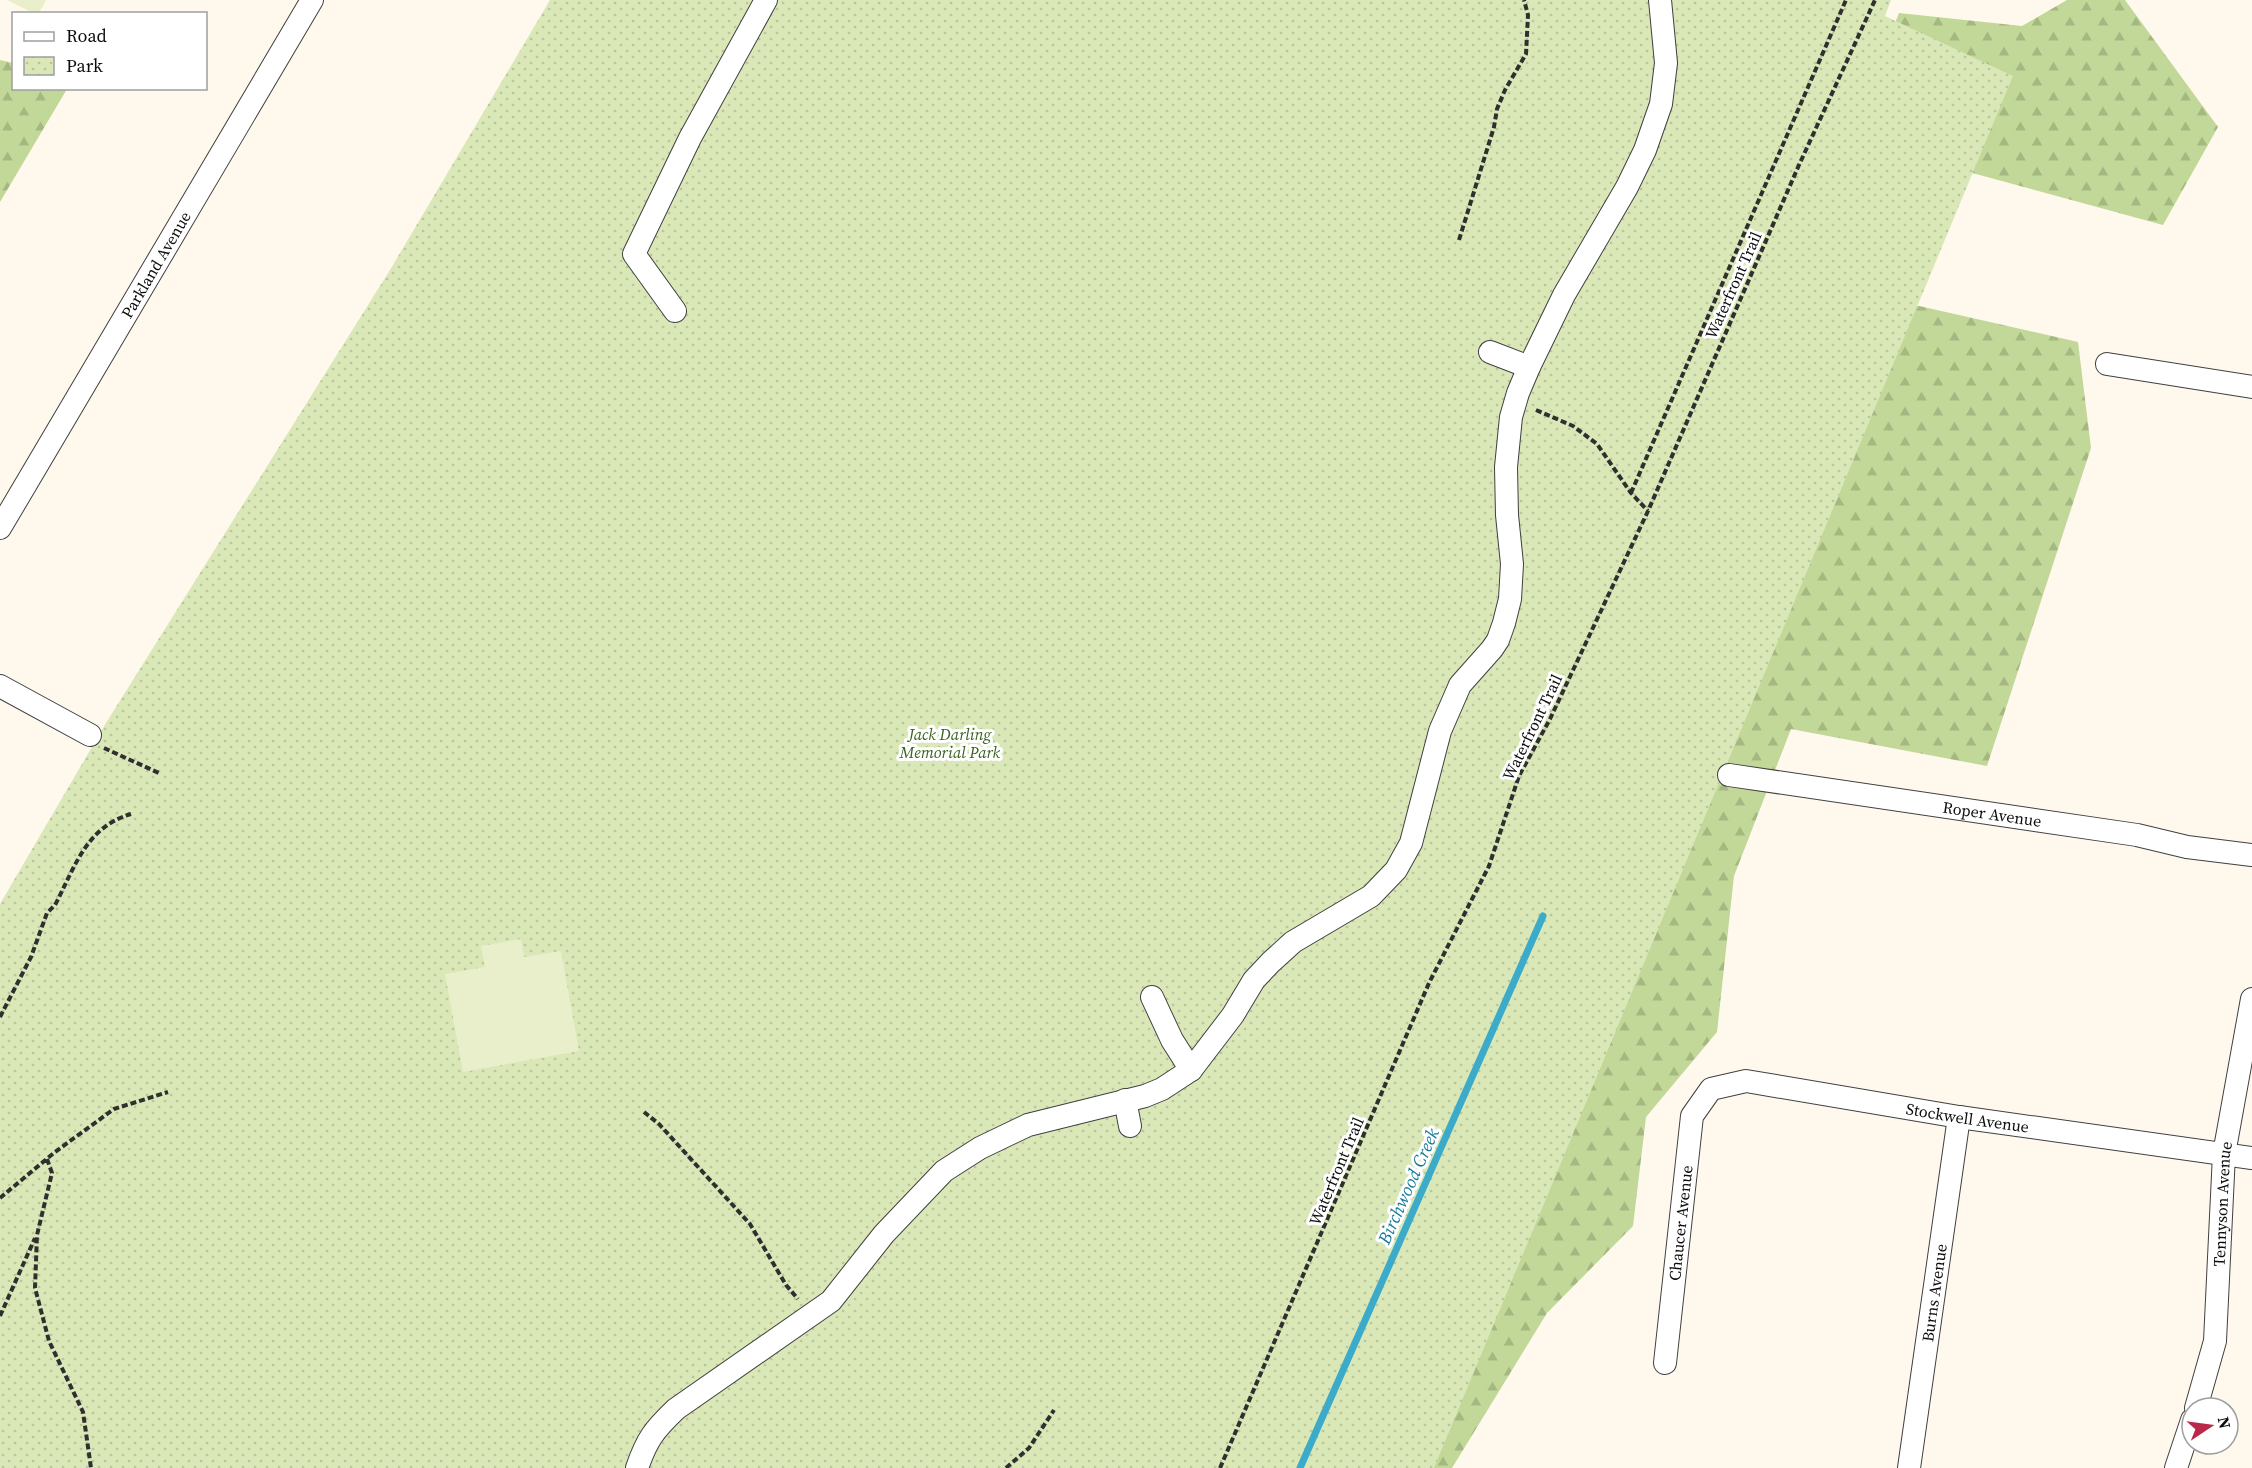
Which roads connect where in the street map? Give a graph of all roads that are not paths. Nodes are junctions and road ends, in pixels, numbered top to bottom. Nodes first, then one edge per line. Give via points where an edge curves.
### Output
1 (312, 0) edge
2 (766, 0) edge
3 (1660, 0) edge
4 (675, 311) dead end
5 (1490, 352) dead end
6 (2107, 364) dead end
7 (1528, 367) junction
8 (2252, 387) edge
9 (0, 528) edge
10 (0, 686) edge
11 (90, 735) road end
12 (1729, 776) dead end
13 (2252, 855) edge
14 (1152, 997) dead end
15 (2252, 999) edge
16 (1191, 1070) junction
17 (1711, 1089) joint
18 (1125, 1101) junction
19 (1959, 1117) junction
20 (1130, 1126) dead end
21 (2224, 1154) junction
22 (2252, 1158) edge
23 (1665, 1363) dead end
24 (2200, 1396) edge
25 (637, 1468) edge
26 (1909, 1468) edge

1 - 9 street, Parkland Avenue
2 - 4 street via 690,138 634,254
3 - 7 street via 1666,63 1661,104 1645,150
5 - 7 street
6 - 8 street
7 - 16 street via 1511,417 1506,467 1512,564 1510,599 1498,640 1460,685 1440,731 1411,843 1396,870 1371,896 1293,942 1270,962
10 - 11 street
12 - 13 street, Roper Avenue
14 - 16 street
15 - 21 street, Tennyson Avenue
16 - 18 street via 1162,1089
17 - 19 street, Stockwell Avenue via 1746,1081
17 - 23 street, Chaucer Avenue via 1692,1116
18 - 20 street
18 - 25 street via 1028,1125 944,1171 884,1234 831,1301 676,1409 658,1426 646,1443
19 - 21 street, Stockwell Avenue
19 - 26 street, Burns Avenue
21 - 22 street, Stockwell Avenue
21 - 24 street, Tennyson Avenue via 2216,1341

